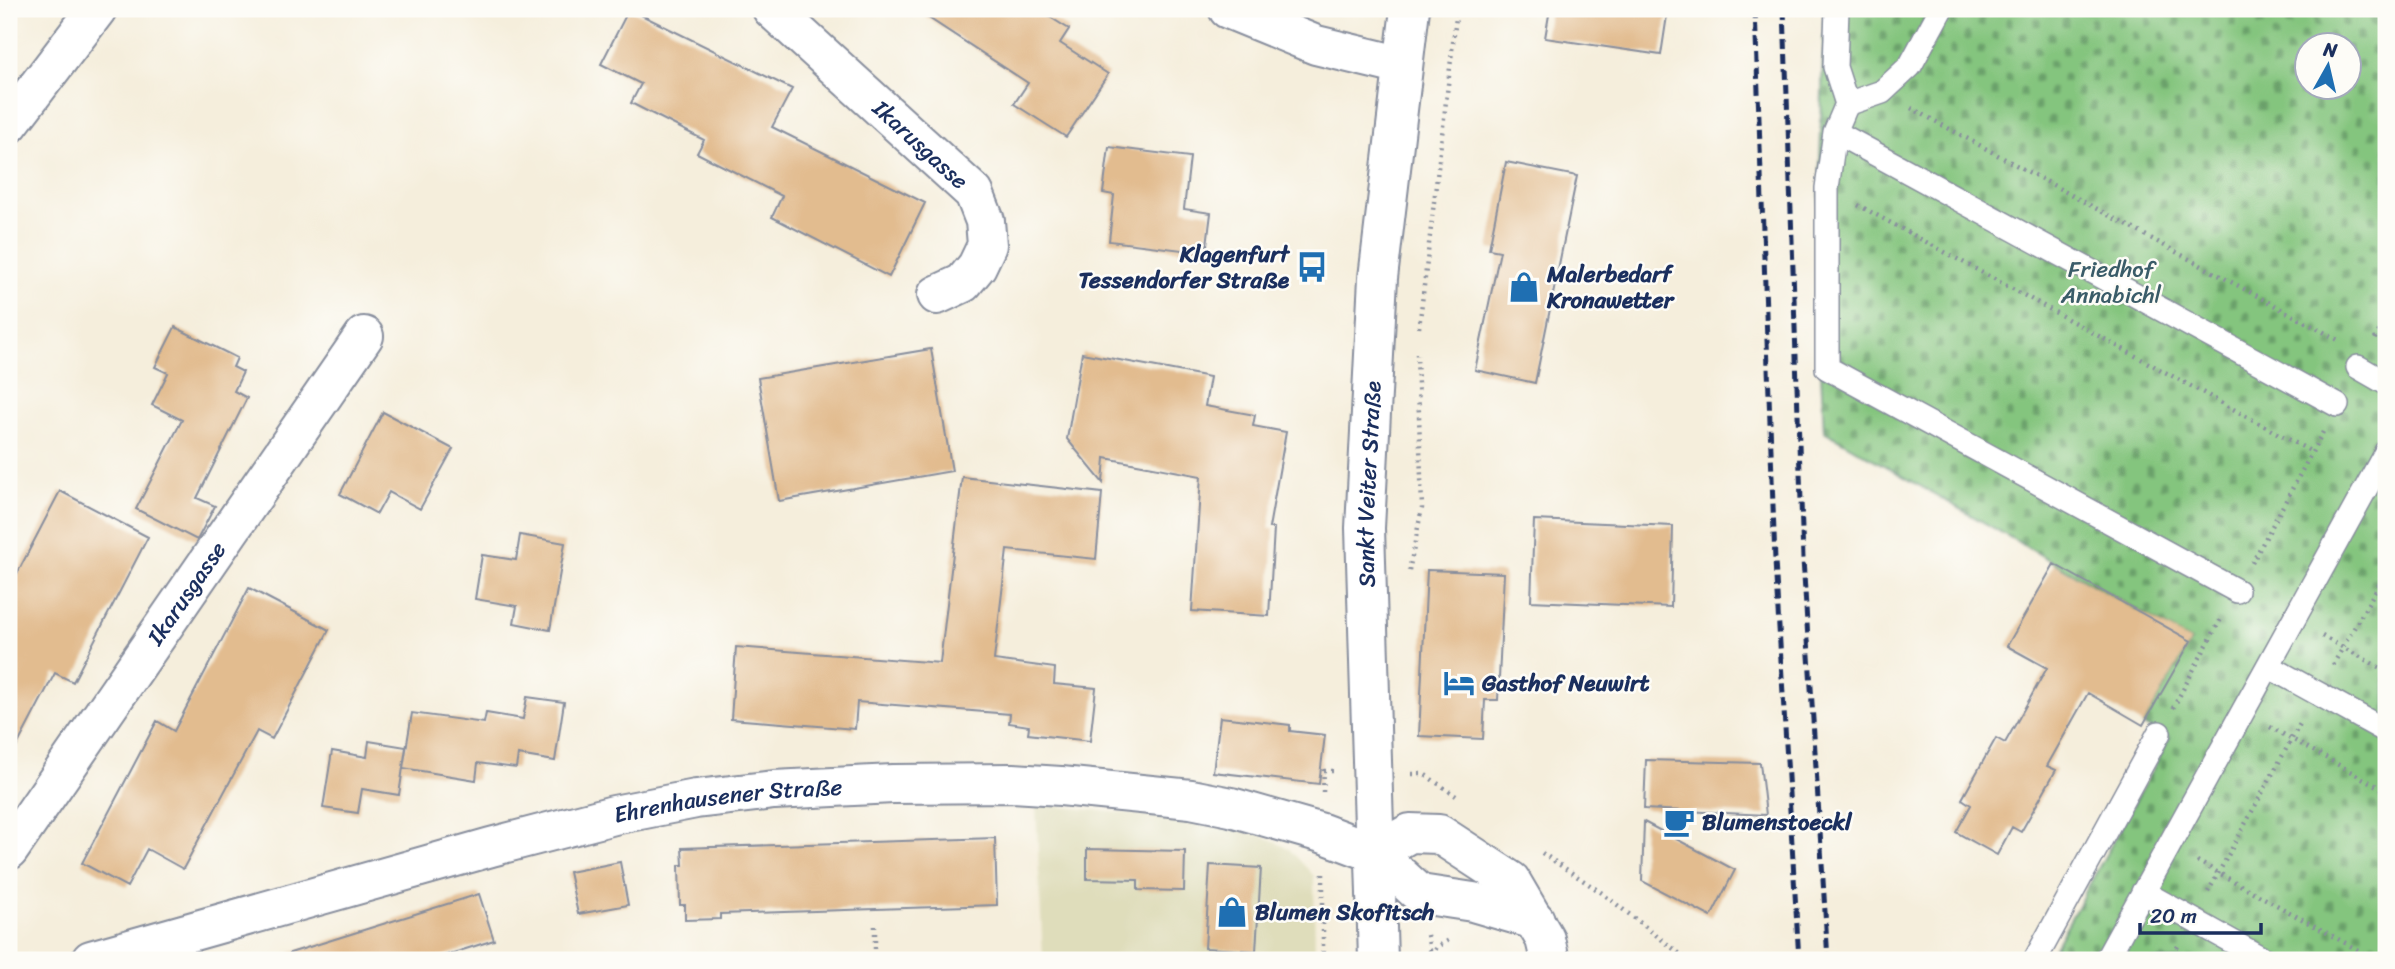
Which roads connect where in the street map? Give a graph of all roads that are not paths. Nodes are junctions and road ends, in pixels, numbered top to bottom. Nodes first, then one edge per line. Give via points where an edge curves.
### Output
1 (97, 9) edge
2 (772, 9) edge
3 (1228, 9) edge
4 (1410, 9) edge
5 (1837, 9) edge
6 (1941, 9) edge
7 (1403, 66) junction
8 (1847, 104) junction
9 (9, 124) edge
10 (1835, 132) junction
11 (937, 295) dead end
12 (364, 337) dead end
13 (2362, 361) road end
14 (2386, 383) edge
15 (2337, 405) road end
16 (2386, 452) edge
17 (2236, 591) road end
18 (2268, 666) junction
19 (2386, 731) edge
20 (2159, 733) road end
21 (9, 850) edge
22 (1376, 853) junction
23 (2143, 892) junction
24 (1535, 920) junction
25 (130, 955) edge
26 (91, 960) edge
27 (1378, 960) edge
28 (1550, 960) edge
29 (2035, 960) edge
30 (2106, 960) edge
31 (2265, 960) edge

1 - 9 street
2 - 11 street, Ikarusgasse via 974,193 985,221 987,245 978,266 963,283
3 - 7 street via 1316,45
4 - 7 street, Sankt Veiter Straße
5 - 8 lane via 1835,67
6 - 8 lane via 1909,66 1882,92
7 - 22 street, Sankt Veiter Straße via 1378,278 1365,528
8 - 10 lane
10 - 15 lane
10 - 17 lane via 1827,188 1827,368
12 - 21 street, Ikarusgasse
13 - 14 lane
16 - 18 lane
18 - 19 lane
18 - 23 lane
20 - 29 lane
22 - 24 street via 1419,894 1474,902
22 - 24 street via 1410,833 1439,834 1511,881
22 - 25 street, Ehrenhausener Straße via 1322,833 1192,799 1013,783 774,790 696,799 491,847
22 - 27 street, Sankt Veiter Straße
23 - 30 lane
23 - 31 lane
24 - 28 street
25 - 26 street, Ehrenhausener Straße

